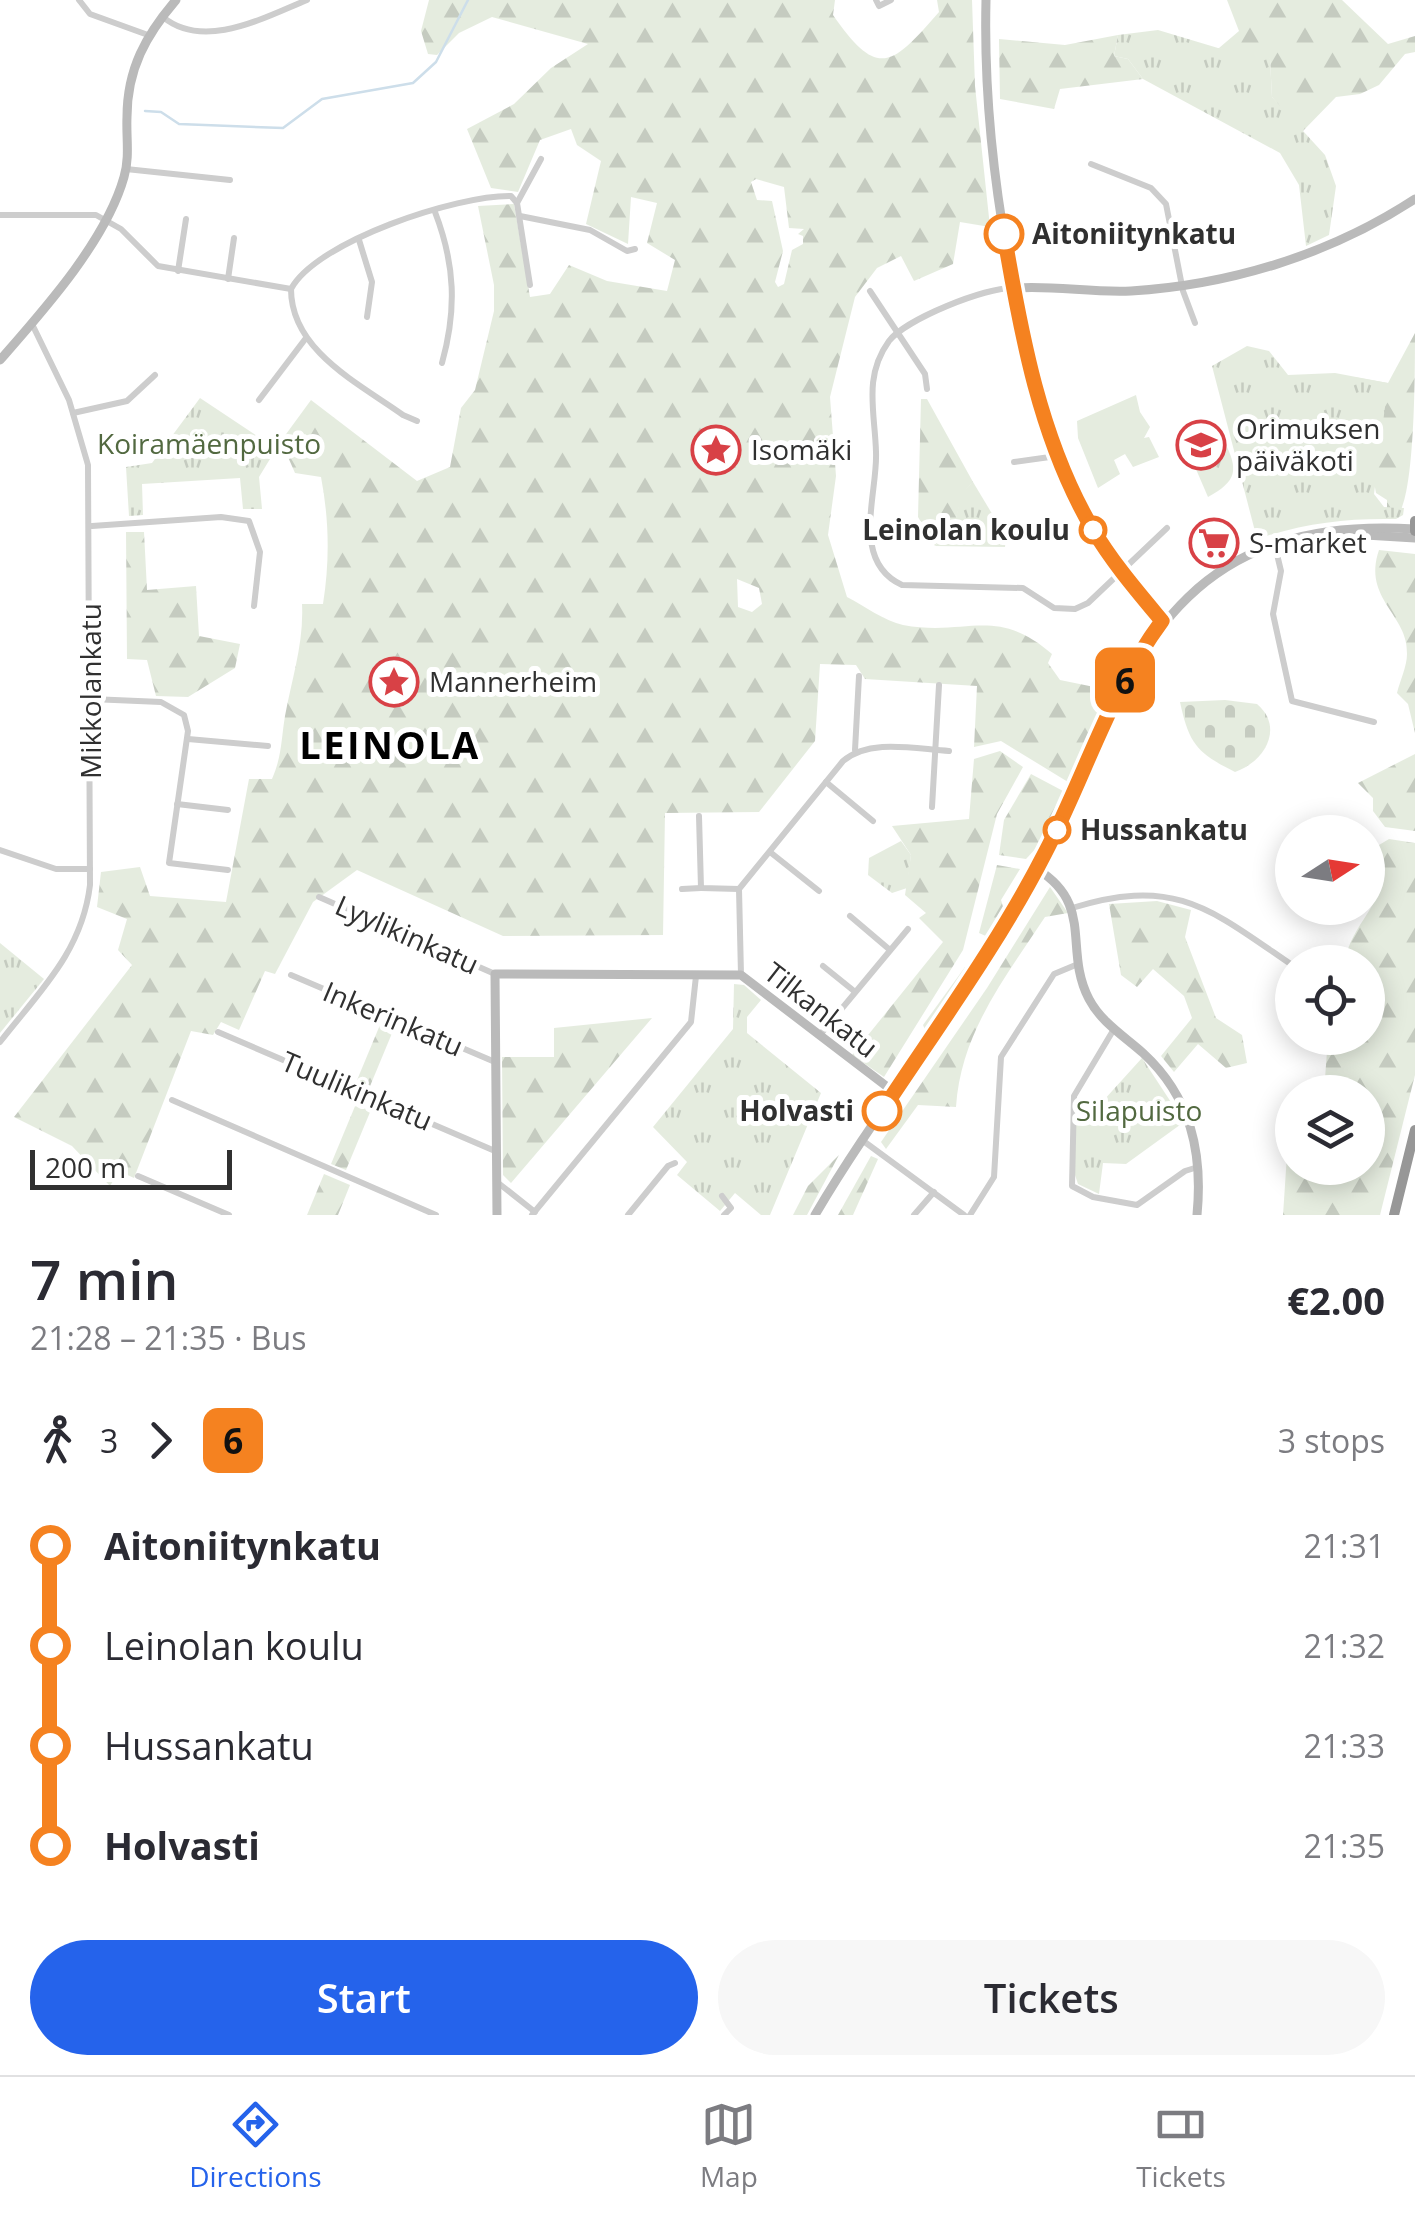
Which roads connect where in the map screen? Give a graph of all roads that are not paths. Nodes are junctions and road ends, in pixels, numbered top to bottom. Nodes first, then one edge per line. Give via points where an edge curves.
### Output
1 (79, 0) edge
2 (176, 0) edge
3 (307, 0) edge
4 (876, 0) edge
5 (891, 0) edge
6 (986, 0) edge
7 (162, 16) junction
8 (148, 35) junction
9 (541, 159) dead end
10 (1091, 164) dead end
11 (126, 169) junction
12 (230, 180) dead end
13 (1415, 199) edge
14 (517, 203) junction
15 (435, 212) junction
16 (0, 215) edge
17 (520, 216) junction
18 (104, 219) junction
19 (186, 219) dead end
20 (234, 238) dead end
21 (358, 240) junction
22 (635, 249) dead end
23 (178, 270) junction
24 (228, 278) junction
25 (530, 285) dead end
26 (1182, 285) junction
27 (1015, 288) junction
28 (290, 290) junction
29 (870, 290) dead end
30 (367, 318) dead end
31 (32, 324) junction
32 (1195, 324) dead end
33 (896, 334) junction
34 (306, 338) junction
35 (0, 360) edge
36 (442, 364) dead end
37 (155, 375) dead end
38 (927, 389) dead end
39 (259, 400) dead end
40 (74, 412) junction
41 (417, 421) dead end
42 (1057, 456) junction
43 (1014, 462) dead end
44 (1415, 521) edge
45 (92, 526) junction
46 (1167, 528) dead end
47 (1415, 532) edge
48 (1275, 546) junction
49 (1120, 569) junction
50 (254, 606) dead end
51 (1162, 621) junction
52 (860, 676) dead end
53 (938, 685) dead end
54 (91, 699) junction
55 (1374, 722) dead end
56 (188, 739) junction
57 (268, 746) dead end
58 (856, 750) junction
59 (936, 750) junction
60 (949, 751) dead end
61 (826, 782) junction
62 (177, 804) junction
63 (932, 808) dead end
64 (228, 810) dead end
65 (700, 816) dead end
66 (873, 820) dead end
67 (0, 850) edge
68 (770, 852) junction
69 (90, 869) junction
70 (1037, 869) junction
71 (228, 870) dead end
72 (701, 888) junction
73 (682, 889) dead end
74 (740, 889) junction
75 (819, 891) dead end
76 (319, 896) dead end
77 (1072, 908) junction
78 (850, 916) dead end
79 (908, 929) dead end
80 (890, 950) junction
81 (1275, 954) edge
82 (1078, 964) junction
83 (823, 966) dead end
84 (292, 974) dead end
85 (495, 974) junction
86 (696, 976) junction
87 (741, 976) junction
88 (854, 991) junction
89 (1114, 1029) junction
90 (218, 1032) dead end
91 (818, 1037) junction
92 (0, 1042) edge
93 (495, 1062) junction
94 (894, 1092) junction
95 (172, 1100) dead end
96 (1415, 1130) edge
97 (862, 1140) junction
98 (496, 1151) junction
99 (676, 1163) dead end
100 (1198, 1167) junction
101 (138, 1176) dead end
102 (496, 1182) junction
103 (934, 1192) junction
104 (722, 1196) dead end
105 (534, 1214) edge
106 (229, 1215) edge
107 (436, 1215) edge
108 (497, 1215) edge
109 (628, 1215) edge
110 (724, 1215) edge
111 (815, 1215) edge
112 (914, 1215) edge
113 (967, 1215) edge
114 (1197, 1215) edge
115 (1394, 1215) edge

1 - 8 street via 90,14
2 - 7 street
3 - 7 street via 220,30 180,29
4 - 5 street via 879,6
6 - 27 street via 994,153
7 - 8 street
8 - 11 street via 128,90
9 - 14 street
10 - 26 street via 1162,197 1174,225
11 - 12 street
11 - 18 street
13 - 26 street via 1296,257
14 - 15 street via 511,196 490,196
14 - 17 street
15 - 21 street
15 - 36 street via 453,280
16 - 18 street
17 - 22 street via 590,230
17 - 25 street
18 - 23 street via 150,262
18 - 31 street
19 - 23 street
20 - 24 street
21 - 28 street via 322,256
21 - 30 street via 372,282
23 - 24 street
24 - 28 street
26 - 27 street via 1098,292
26 - 32 street
27 - 33 street via 962,300
27 - 42 street
28 - 34 street
29 - 33 street
31 - 35 street
31 - 40 street, Mikkolankatu
33 - 38 street via 925,374
33 - 49 street via 871,381 876,454 868,523 875,552 895,582 1023,588 1067,610 1088,603
34 - 39 street
34 - 41 street
37 - 40 street via 128,400
40 - 45 street, Mikkolankatu via 88,465
42 - 43 street
42 - 49 street
44 - 47 highway
45 - 50 street via 249,521 260,552
45 - 54 street, Mikkolankatu
46 - 49 street
47 - 48 street via 1336,528
48 - 51 street via 1220,574
48 - 55 street via 1282,571 1273,614 1292,700
49 - 51 street
51 - 70 street via 1123,683
52 - 58 street
53 - 59 street
54 - 56 street via 171,704 188,722
54 - 69 street, Mikkolankatu
56 - 57 street
56 - 62 street
58 - 59 street
58 - 61 street
59 - 60 street
59 - 63 street
61 - 66 street
61 - 68 street
62 - 64 street
62 - 71 street via 169,863
65 - 72 street
67 - 69 street via 56,869
68 - 74 street
68 - 75 street
69 - 92 street, Mikkolankatu via 74,947
70 - 77 street via 1058,884
70 - 94 street
72 - 73 street
72 - 74 street
74 - 87 street
76 - 85 street, Lyylikinkatu
77 - 81 street via 1139,894 1187,899
77 - 82 street
78 - 80 street
79 - 80 street
80 - 88 street
82 - 89 street via 1092,1004
82 - 113 street via 1054,974 1001,1057 994,1177
83 - 88 street
84 - 93 street, Inkerinkatu
85 - 86 street, Tilkankatu
85 - 93 street
86 - 87 street, Tilkankatu
86 - 105 street via 692,1022
87 - 91 street, Tilkankatu
88 - 91 street
89 - 100 street via 1171,1084 1190,1122
89 - 100 street via 1074,1096 1072,1186 1137,1205
90 - 98 street, Tuulikinkatu
91 - 94 street, Tilkankatu
93 - 98 street
94 - 97 street
95 - 107 street
96 - 115 highway
97 - 103 street
97 - 111 street
98 - 102 street
99 - 109 street
100 - 114 street
101 - 106 street
102 - 105 street
102 - 108 street
103 - 112 street
103 - 113 street
104 - 110 street via 730,1208

